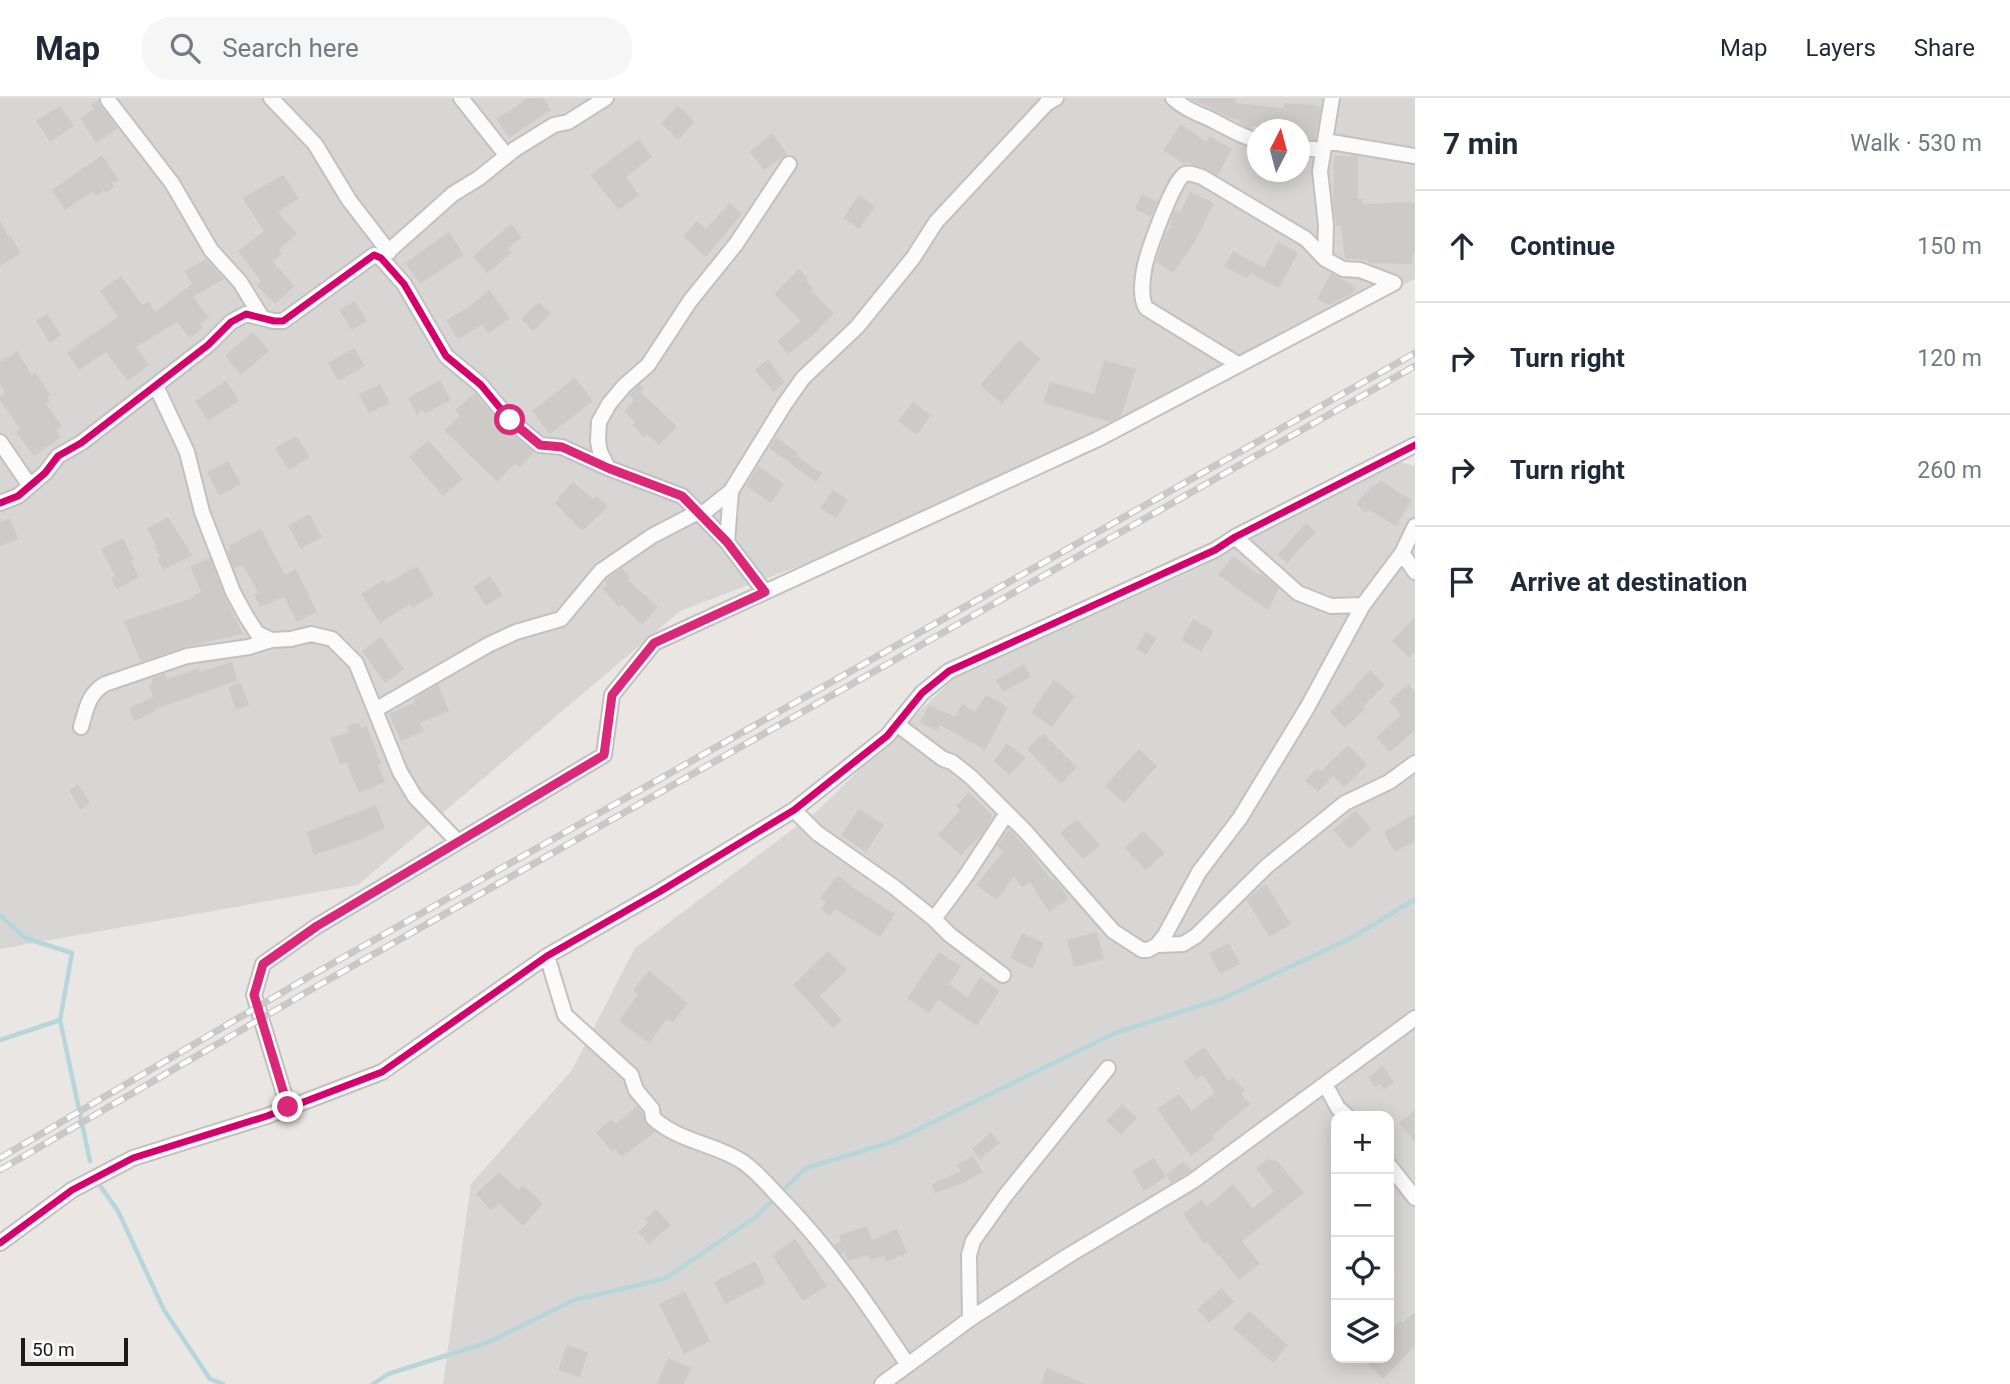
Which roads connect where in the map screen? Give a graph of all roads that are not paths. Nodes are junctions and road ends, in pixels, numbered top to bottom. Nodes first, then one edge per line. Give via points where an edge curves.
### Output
1 (271, 98) edge
2 (461, 98) edge
3 (606, 98) edge
4 (1173, 98) edge
5 (1332, 98) edge
6 (108, 100) edge
7 (1048, 100) edge
8 (1247, 138) edge
9 (1324, 145) junction
10 (1310, 147) edge
11 (506, 155) junction
12 (1415, 156) edge
13 (789, 164) dead end
14 (385, 255) junction
15 (1325, 259) junction
16 (261, 316) junction
17 (1239, 365) junction
18 (156, 386) junction
19 (0, 442) edge
20 (1412, 450) edge
21 (608, 468) junction
22 (30, 486) junction
23 (731, 491) junction
24 (0, 503) edge
25 (699, 513) junction
26 (1415, 526) edge
27 (1235, 537) junction
28 (727, 542) junction
29 (1402, 553) junction
30 (1415, 572) edge
31 (765, 592) junction
32 (1363, 605) junction
33 (271, 640) junction
34 (375, 710) junction
35 (898, 725) junction
36 (80, 727) dead end
37 (1415, 763) edge
38 (794, 810) junction
39 (1007, 813) junction
40 (458, 842) junction
41 (934, 919) junction
42 (1157, 945) junction
43 (547, 956) junction
44 (1003, 975) dead end
45 (1415, 1018) edge
46 (1108, 1069) dead end
47 (1325, 1084) junction
48 (288, 1107) junction
49 (1341, 1111) edge
50 (1394, 1171) edge
51 (1415, 1198) edge
52 (0, 1243) edge
53 (970, 1319) junction
54 (908, 1365) junction
55 (882, 1384) edge

1 - 14 street via 315,144
2 - 11 street
3 - 11 street
4 - 8 street
5 - 9 street
6 - 16 street via 172,183 211,250 240,282
7 - 23 street via 936,222 857,327 803,378
9 - 10 street
9 - 12 street
9 - 15 street via 1320,171
11 - 14 street via 453,194
13 - 21 street via 648,365 609,404 599,422 598,441
14 - 16 street via 369,258 283,321
14 - 21 street via 446,356 481,385 510,420 540,445 562,447
15 - 17 street via 1343,269 1360,270 1394,283
15 - 17 street via 1306,239 1202,177 1191,173 1180,178 1144,267 1142,300 1146,308
16 - 18 street via 246,314 231,322
17 - 31 street via 1098,439
18 - 22 street via 58,456
18 - 33 street via 187,452 202,512 233,592 257,633
19 - 22 street
20 - 27 street
21 - 25 street via 682,496
22 - 24 street
23 - 25 street
23 - 28 street
25 - 28 street
25 - 34 street via 652,536 601,570 561,619 488,645
26 - 29 street
27 - 32 street via 1298,593 1331,606
27 - 35 street via 1215,551 949,671 922,693
28 - 31 street
29 - 30 street
29 - 32 street
31 - 40 street via 654,643 612,695 604,755
32 - 42 street via 1300,719 1240,818 1199,872
33 - 34 street via 311,634 332,639 356,663
33 - 36 street via 187,656 105,684 89,700
34 - 40 street via 415,797
35 - 38 street
35 - 39 street via 971,777
37 - 42 street via 1389,782 1345,803 1267,866 1196,936 1183,944
38 - 41 street via 817,833
38 - 43 street
39 - 41 street
39 - 42 street via 1113,931 1142,950
40 - 48 street via 317,926 263,964 254,995
41 - 44 street
43 - 48 street via 382,1072
43 - 54 street via 565,1015 631,1075 653,1118 687,1140 742,1162 765,1182 851,1280
45 - 47 street
46 - 53 street via 973,1241
47 - 49 street
47 - 53 street via 1193,1181
48 - 52 street via 133,1158 72,1190
50 - 51 street
53 - 54 street
54 - 55 street

